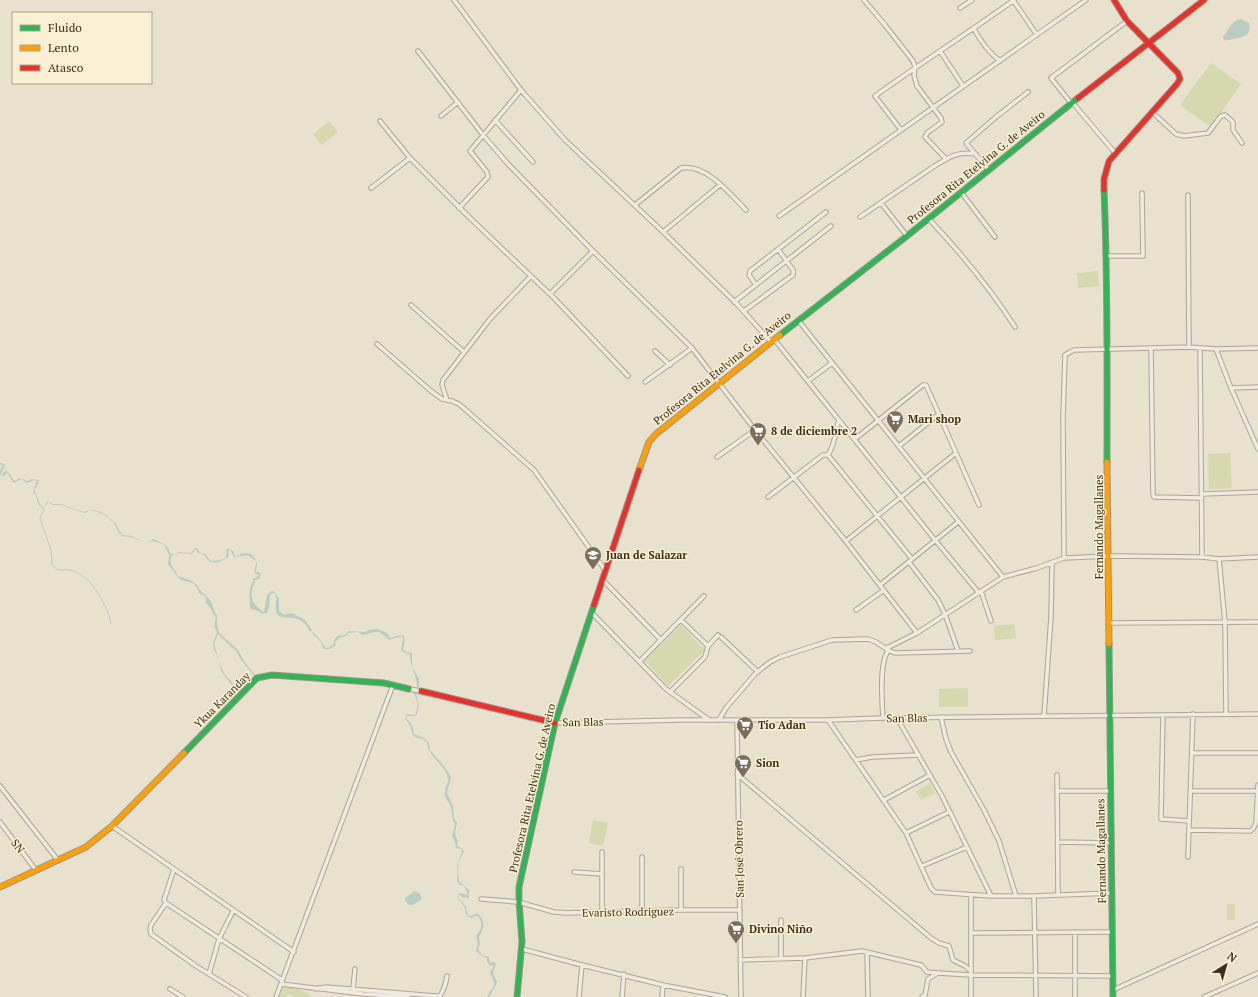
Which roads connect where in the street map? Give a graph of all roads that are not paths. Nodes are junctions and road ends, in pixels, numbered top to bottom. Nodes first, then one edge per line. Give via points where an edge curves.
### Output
1 (454, 0) edge
2 (864, 0) edge
3 (972, 0) edge
4 (1013, 0) edge
5 (1086, 0) edge
6 (1114, 0) edge
7 (1204, 0) edge
8 (960, 8) dead end
9 (1127, 21) junction
10 (974, 29) junction
11 (1037, 35) junction
12 (1148, 43) junction
13 (418, 51) dead end
14 (940, 51) junction
15 (1000, 61) junction
16 (915, 67) junction
17 (963, 86) junction
18 (521, 90) junction
19 (1028, 92) dead end
20 (458, 102) junction
21 (1071, 102) junction
22 (932, 108) junction
23 (1152, 112) junction
24 (441, 116) dead end
25 (495, 120) junction
26 (380, 121) dead end
27 (901, 130) junction
28 (483, 135) junction
29 (1242, 143) dead end
30 (976, 154) junction
31 (1116, 154) junction
32 (410, 158) junction
33 (946, 159) junction
34 (533, 162) dead end
35 (989, 170) junction
36 (720, 184) junction
37 (371, 188) dead end
38 (961, 192) junction
39 (1142, 193) dead end
40 (1188, 195) dead end
41 (881, 203) junction
42 (635, 205) junction
43 (459, 208) junction
44 (746, 210) dead end
45 (826, 212) dead end
46 (780, 216) dead end
47 (860, 217) dead end
48 (929, 219) junction
49 (831, 226) dead end
50 (663, 232) junction
51 (907, 236) junction
52 (995, 237) dead end
53 (778, 249) junction
54 (593, 251) junction
55 (1107, 256) junction
56 (786, 261) junction
57 (531, 276) junction
58 (756, 285) junction
59 (550, 294) junction
60 (734, 302) junction
61 (411, 305) dead end
62 (744, 311) junction
63 (798, 320) junction
64 (1015, 327) dead end
65 (773, 340) junction
66 (377, 344) dead end
67 (1189, 347) junction
68 (692, 348) junction
69 (1151, 348) junction
70 (1200, 348) junction
71 (1258, 348) edge
72 (1107, 349) junction
73 (1216, 349) junction
74 (655, 351) dead end
75 (464, 352) junction
76 (832, 363) junction
77 (670, 365) junction
78 (628, 376) dead end
79 (808, 381) junction
80 (646, 382) dead end
81 (719, 383) junction
82 (1258, 387) edge
83 (1231, 388) junction
84 (447, 400) junction
85 (939, 414) junction
86 (839, 420) junction
87 (878, 421) junction
88 (756, 430) junction
89 (855, 439) junction
90 (899, 446) junction
91 (1258, 449) edge
92 (956, 453) junction
93 (828, 455) junction
94 (717, 457) dead end
95 (794, 478) junction
96 (925, 478) junction
97 (1258, 492) edge
98 (1202, 496) junction
99 (768, 497) dead end
100 (901, 497) junction
101 (979, 505) dead end
102 (877, 516) junction
103 (958, 522) junction
104 (935, 540) junction
105 (846, 541) junction
106 (1109, 556) junction
107 (1202, 557) junction
108 (1258, 557) edge
109 (1064, 558) junction
110 (1219, 559) junction
111 (910, 560) junction
112 (1052, 563) junction
113 (605, 570) junction
114 (1003, 577) junction
115 (602, 579) junction
116 (880, 585) junction
117 (884, 590) junction
118 (980, 592) junction
119 (704, 596) dead end
120 (856, 610) dead end
121 (591, 612) junction
122 (946, 614) junction
123 (681, 620) junction
124 (990, 621) dead end
125 (1225, 622) junction
126 (1258, 622) edge
127 (1109, 623) junction
128 (916, 633) junction
129 (661, 640) junction
130 (708, 646) junction
131 (887, 649) junction
132 (958, 651) junction
133 (970, 651) dead end
134 (640, 661) junction
135 (758, 672) junction
136 (393, 685) junction
137 (409, 688) joint
138 (421, 691) joint
139 (670, 692) junction
140 (1193, 714) junction
141 (1226, 714) junction
142 (1258, 714) edge
143 (1163, 715) junction
144 (1044, 716) junction
145 (1110, 716) junction
146 (941, 717) junction
147 (883, 718) junction
148 (897, 718) junction
149 (710, 720) junction
150 (719, 720) junction
151 (737, 720) junction
152 (828, 720) junction
153 (556, 723) junction
154 (1192, 753) junction
155 (1258, 753) edge
156 (918, 755) junction
157 (856, 760) junction
158 (737, 774) junction
159 (1057, 775) dead end
160 (930, 776) junction
161 (1258, 785) edge
162 (0, 786) edge
163 (1057, 791) junction
164 (1110, 791) junction
165 (1190, 791) junction
166 (1258, 791) edge
167 (884, 800) junction
168 (949, 812) junction
169 (1189, 821) junction
170 (0, 822) edge
171 (112, 826) junction
172 (1189, 830) junction
173 (906, 833) junction
174 (1058, 842) junction
175 (1112, 842) junction
176 (967, 847) junction
177 (602, 852) dead end
178 (642, 857) dead end
179 (1188, 857) dead end
180 (57, 859) junction
181 (922, 866) junction
182 (35, 869) junction
183 (174, 869) junction
184 (681, 869) dead end
185 (574, 872) dead end
186 (602, 874) junction
187 (0, 887) edge
188 (1112, 893) junction
189 (970, 895) junction
190 (1058, 895) junction
191 (991, 896) junction
192 (1016, 896) junction
193 (1034, 896) junction
194 (481, 900) dead end
195 (518, 902) junction
196 (166, 903) junction
197 (680, 910) junction
198 (740, 910) junction
199 (233, 911) junction
200 (642, 912) junction
201 (602, 913) junction
202 (782, 920) dead end
203 (1258, 924) edge
204 (1035, 932) junction
205 (1074, 932) junction
206 (1112, 932) junction
207 (971, 933) junction
208 (219, 939) junction
209 (522, 950) junction
210 (294, 952) junction
211 (867, 952) junction
212 (805, 958) junction
213 (781, 959) junction
214 (740, 960) junction
215 (582, 965) junction
216 (355, 970) dead end
217 (938, 973) junction
218 (971, 973) junction
219 (1258, 973) edge
220 (209, 974) junction
221 (624, 974) junction
222 (1035, 975) junction
223 (1075, 975) junction
224 (447, 976) dead end
225 (1113, 976) junction
226 (282, 982) junction
227 (663, 985) junction
228 (170, 989) dead end
229 (316, 989) junction
230 (353, 989) junction
231 (1113, 990) junction
232 (701, 995) edge
233 (183, 997) edge
234 (246, 997) edge
235 (276, 997) edge
236 (408, 997) edge
237 (517, 997) edge
238 (579, 997) edge
239 (622, 997) edge
240 (662, 997) edge
241 (725, 997) edge
242 (741, 997) edge
243 (803, 997) edge
244 (868, 997) edge
245 (923, 997) edge
246 (971, 997) edge
247 (1036, 997) edge
248 (1076, 997) edge
249 (1113, 997) edge
250 (1204, 997) edge

1 - 18 street
2 - 16 street via 913,61
3 - 8 street
4 - 10 street
4 - 11 street
5 - 11 street
6 - 9 street
7 - 12 street, Profesora Rita Etelvina G. de Aveiro
9 - 12 street
9 - 21 street via 1051,78
10 - 14 street
10 - 15 street via 988,50
11 - 15 street
12 - 21 street, Profesora Rita Etelvina G. de Aveiro
12 - 23 street, Fernando Magallanes via 1180,79
13 - 20 street
14 - 16 street
14 - 17 street
15 - 17 street
16 - 22 street via 917,86
16 - 27 street via 875,96
17 - 22 street
18 - 25 street
18 - 42 street via 565,140
19 - 30 street via 966,143
20 - 24 street
20 - 28 street
21 - 31 street
21 - 35 street, Profesora Rita Etelvina G. de Aveiro
22 - 27 street
22 - 33 street via 942,122 925,137
23 - 29 street via 1173,132 1184,136 1208,133 1220,117 1225,115 1233,121 1233,130
23 - 31 street, Fernando Magallanes
25 - 28 street
25 - 34 street
26 - 32 street
27 - 46 street
28 - 43 street via 470,151 487,172 488,177
28 - 54 street
30 - 33 street via 960,152
30 - 35 street
31 - 55 street, Fernando Magallanes via 1109,161 1104,179
32 - 37 street
32 - 43 street
33 - 41 street
35 - 38 street, Profesora Rita Etelvina G. de Aveiro
36 - 42 street via 709,175 681,168
36 - 44 street
36 - 50 street
38 - 48 street, Profesora Rita Etelvina G. de Aveiro
38 - 52 street
39 - 55 street via 1143,256
40 - 67 street
41 - 47 street
41 - 51 street
42 - 50 street
43 - 57 street
45 - 53 street
48 - 51 street, Profesora Rita Etelvina G. de Aveiro
48 - 64 street via 990,290
49 - 56 street
50 - 60 street
51 - 63 street, Profesora Rita Etelvina G. de Aveiro
53 - 56 street
53 - 58 street via 750,271 749,275
54 - 59 street
54 - 68 street
55 - 72 street, Fernando Magallanes
56 - 58 street
56 - 62 street via 793,270 793,275
57 - 59 street
57 - 75 street via 490,319
58 - 60 street
59 - 78 street
60 - 62 street
61 - 75 street
62 - 65 street
63 - 65 street, Profesora Rita Etelvina G. de Aveiro
63 - 76 street
65 - 79 street
65 - 81 street, Profesora Rita Etelvina G. de Aveiro
66 - 84 street via 430,391
67 - 69 street
67 - 70 street
68 - 77 street
68 - 81 street
69 - 72 street
69 - 98 street via 1153,495
70 - 73 street
70 - 98 street
71 - 73 street
72 - 106 street, Fernando Magallanes
72 - 109 street via 1074,350 1065,355 1062,485
73 - 83 street
74 - 77 street
75 - 84 street via 443,380
76 - 79 street
76 - 87 street
77 - 80 street
79 - 86 street
81 - 88 street
81 - 113 street, Profesora Rita Etelvina G. de Aveiro via 660,430 649,442
82 - 83 street
83 - 91 street
84 - 113 street via 459,404 534,470
85 - 87 street via 924,384
85 - 90 street
85 - 92 street
86 - 89 street
86 - 93 street
87 - 89 street
87 - 90 street
88 - 94 street
88 - 95 street
89 - 100 street
90 - 96 street
92 - 96 street
92 - 101 street
93 - 95 street via 823,455
93 - 102 street
95 - 99 street
95 - 105 street
96 - 100 street
96 - 103 street
97 - 98 street
98 - 107 street
100 - 102 street
100 - 104 street
102 - 105 street
102 - 111 street
103 - 104 street
103 - 114 street
104 - 111 street
104 - 118 street
105 - 116 street
106 - 107 street
106 - 109 street
106 - 127 street, Fernando Magallanes
107 - 110 street
108 - 110 street
109 - 112 street
110 - 125 street
111 - 116 street
111 - 122 street
112 - 114 street
112 - 144 street
113 - 115 street, Profesora Rita Etelvina G. de Aveiro
114 - 118 street
115 - 121 street, Profesora Rita Etelvina G. de Aveiro
115 - 129 street
116 - 117 street
117 - 120 street
117 - 128 street
118 - 122 street
118 - 124 street
119 - 123 street
121 - 134 street
121 - 153 street, Profesora Rita Etelvina G. de Aveiro
122 - 128 street
122 - 132 street
123 - 129 street
123 - 130 street
125 - 126 street
125 - 127 street
125 - 141 street
127 - 145 street, Fernando Magallanes
128 - 131 street
129 - 134 street
130 - 135 street via 719,636
130 - 139 street via 706,657
131 - 132 street via 895,653
131 - 135 street via 868,639 832,640 780,657
131 - 147 street via 882,672
132 - 133 street
134 - 139 street
135 - 150 street via 735,696
136 - 137 street, Ykua Karanday
136 - 171 street, Ykua Karanday via 272,675 257,678
136 - 210 street
137 - 138 street, Ykua Karanday
138 - 153 street, Ykua Karanday
139 - 149 street
140 - 141 street, San Blas
140 - 143 street, San Blas
140 - 154 street
141 - 142 street, San Blas
143 - 145 street, San Blas
143 - 169 street via 1161,820
144 - 145 street, San Blas
144 - 146 street, San Blas
145 - 164 street, Fernando Magallanes
146 - 148 street, San Blas
146 - 192 street via 951,752 999,840
147 - 148 street, San Blas
147 - 152 street, San Blas
148 - 156 street
149 - 150 street, San Blas
149 - 153 street, San Blas
150 - 151 street, San Blas
151 - 152 street, San Blas
151 - 158 street, San José Obrero
152 - 157 street
153 - 195 street, Profesora Rita Etelvina G. de Aveiro via 519,886
154 - 155 street
154 - 165 street
156 - 157 street
156 - 160 street
157 - 167 street
158 - 198 street, San José Obrero
158 - 218 street via 931,938 949,946 953,960 965,966
159 - 163 street
160 - 167 street
160 - 168 street
161 - 166 street
162 - 180 street
163 - 164 street
163 - 174 street
164 - 175 street, Fernando Magallanes
165 - 166 street
165 - 169 street
166 - 172 street via 1256,823 1250,831
167 - 173 street
168 - 173 street
168 - 176 street
169 - 172 street
170 - 182 street, SN
171 - 180 street, Ykua Karanday via 90,845
171 - 183 street
172 - 179 street
173 - 181 street
174 - 175 street
174 - 190 street
175 - 188 street, Fernando Magallanes
176 - 181 street
176 - 191 street
177 - 186 street
178 - 200 street
180 - 182 street, Ykua Karanday
181 - 189 street via 935,892
182 - 187 street, Ykua Karanday
183 - 196 street via 164,900
183 - 199 street
184 - 197 street
185 - 186 street
186 - 201 street
188 - 190 street
188 - 206 street, Fernando Magallanes
189 - 191 street
189 - 207 street
190 - 193 street
191 - 192 street
192 - 193 street
193 - 204 street
194 - 195 street, Evaristo Rodriguez
195 - 201 street, Evaristo Rodriguez via 554,912
195 - 209 street, Profesora Rita Etelvina G. de Aveiro
196 - 208 street
196 - 220 street via 151,925 151,934
197 - 198 street, Evaristo Rodriguez
197 - 200 street, Evaristo Rodriguez
198 - 214 street, San José Obrero
199 - 208 street
199 - 210 street
200 - 201 street, Evaristo Rodriguez
202 - 213 street
203 - 231 street
204 - 205 street
204 - 207 street
204 - 222 street
205 - 206 street
205 - 223 street
206 - 225 street, Fernando Magallanes
207 - 218 street
208 - 220 street
208 - 226 street
209 - 215 street
209 - 237 street, Profesora Rita Etelvina G. de Aveiro
210 - 226 street
211 - 212 street
211 - 217 street via 921,965 927,972
211 - 244 street
212 - 213 street
212 - 243 street
213 - 214 street
214 - 242 street, San José Obrero
215 - 221 street
215 - 238 street
216 - 230 street
217 - 218 street
217 - 245 street via 928,979
218 - 222 street
218 - 246 street
219 - 250 street
220 - 234 street
221 - 227 street
221 - 239 street
222 - 223 street
222 - 247 street
223 - 225 street
223 - 248 street
224 - 230 street via 440,996
225 - 231 street, Fernando Magallanes
226 - 229 street
226 - 235 street
227 - 232 street
227 - 240 street
228 - 233 street
229 - 230 street
229 - 236 street
231 - 249 street, Fernando Magallanes
232 - 241 street

